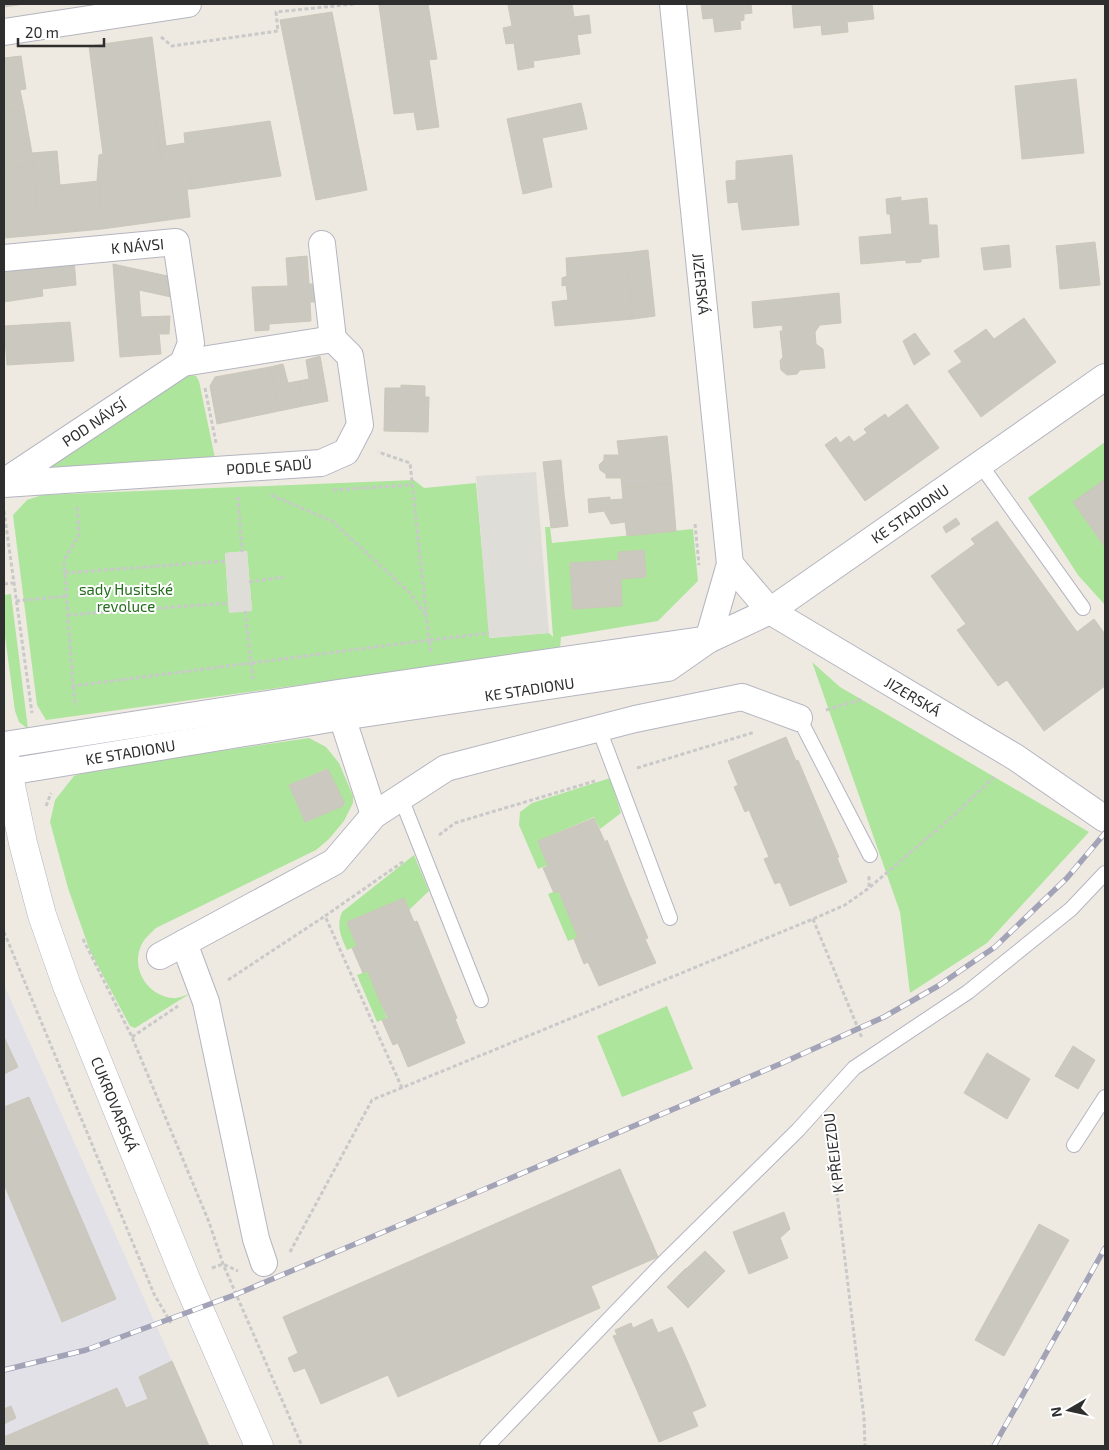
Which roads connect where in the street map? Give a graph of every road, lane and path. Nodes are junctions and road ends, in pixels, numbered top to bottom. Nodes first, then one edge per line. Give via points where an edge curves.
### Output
1 (188, 4) edge
2 (673, 4) edge
3 (4, 32) edge
4 (322, 244) dead end
5 (4, 258) edge
6 (333, 339) junction
7 (191, 362) junction
8 (1105, 377) edge
9 (360, 425) junction
10 (980, 464) junction
11 (221, 469) junction
12 (4, 483) edge
13 (412, 485) junction
14 (326, 490) dead end
15 (278, 493) dead end
16 (246, 495) dead end
17 (76, 506) dead end
18 (4, 508) edge
19 (694, 516) dead end
20 (242, 552) dead end
21 (226, 562) dead end
22 (730, 564) junction
23 (65, 573) junction
24 (700, 575) dead end
25 (284, 577) dead end
26 (13, 582) junction
27 (249, 582) dead end
28 (4, 584) edge
29 (66, 596) junction
30 (16, 601) junction
31 (229, 603) dead end
32 (1083, 608) dead end
33 (770, 611) junction
34 (245, 612) dead end
35 (67, 615) junction
36 (427, 616) junction
37 (489, 633) dead end
38 (429, 640) junction
39 (708, 640) junction
40 (251, 663) junction
41 (879, 676) junction
42 (340, 705) junction
43 (32, 718) dead end
44 (799, 718) junction
45 (599, 728) junction
46 (4, 745) edge
47 (1015, 757) junction
48 (77, 759) junction
49 (6, 762) edge
50 (616, 774) junction
51 (401, 798) junction
52 (47, 813) dead end
53 (374, 815) junction
54 (1105, 819) edge
55 (421, 849) junction
56 (870, 855) joint
57 (1105, 873) edge
58 (869, 888) junction
59 (670, 918) dead end
60 (813, 919) junction
61 (4, 932) edge
62 (79, 932) dead end
63 (184, 943) junction
64 (160, 956) dead end
65 (481, 1000) dead end
66 (870, 1058) junction
67 (402, 1088) junction
68 (1105, 1097) edge
69 (826, 1099) junction
70 (1074, 1145) dead end
71 (264, 1263) junction
72 (223, 1264) junction
73 (186, 1278) junction
74 (154, 1294) junction
75 (174, 1330) dead end
76 (259, 1446) edge
77 (302, 1446) edge
78 (487, 1446) edge
79 (865, 1446) edge

1 - 3 street
2 - 22 street, JIZERSKÁ
4 - 6 street
5 - 7 street, K NÁVSI via 176,242
6 - 7 street
6 - 9 street via 350,356
7 - 11 path
7 - 12 street, POD NÁVSÍ
8 - 10 street, KE STADIONU
9 - 11 street, PODLE SADŮ via 346,452 321,463
9 - 13 path via 367,447 410,463
10 - 32 lane
10 - 33 street, KE STADIONU
11 - 12 street, PODLE SADŮ
13 - 14 path
13 - 36 path
15 - 36 path via 268,494 332,521 410,592
16 - 20 path via 238,495
17 - 23 path via 79,535 64,560
18 - 26 path
19 - 24 path
21 - 23 path
22 - 33 street, JIZERSKÁ
22 - 39 street, JIZERSKÁ
23 - 29 path
25 - 27 path
26 - 28 path
26 - 30 path
29 - 30 path
29 - 35 path
30 - 43 path
31 - 35 path
33 - 39 street, KE STADIONU
33 - 41 street, JIZERSKÁ
34 - 40 path
35 - 40 path via 73,686
36 - 38 path
37 - 38 path
38 - 40 path
39 - 42 street, KE STADIONU via 668,668
41 - 44 path via 868,697
41 - 47 street, JIZERSKÁ
42 - 46 street, KE STADIONU
42 - 48 street, KE STADIONU
42 - 53 street
44 - 45 street via 742,697
44 - 50 path
44 - 56 lane
45 - 50 lane
45 - 51 street via 446,768
47 - 54 street, JIZERSKÁ
47 - 58 path via 952,817
48 - 49 street, KE STADIONU
48 - 52 path via 78,772 64,778 51,794 46,804
49 - 73 street, CUKROVARSKÁ via 42,914 67,986
50 - 55 path via 455,823
50 - 59 lane
51 - 53 street
51 - 55 lane
53 - 63 street via 334,862
55 - 65 lane
55 - 67 path via 325,916
56 - 58 path
57 - 66 lane, K PŘEJEZDU via 1071,909 968,992
58 - 60 path via 844,905
60 - 66 path
60 - 67 path
61 - 74 path
62 - 72 path via 132,1037 209,1222
63 - 64 street
63 - 71 street via 206,1002 256,1239
66 - 69 lane, K PŘEJEZDU via 854,1068
67 - 71 path via 372,1100 290,1252
68 - 70 lane
69 - 78 lane
69 - 79 path, K PŘEJEZDU
71 - 72 path via 239,1272
72 - 73 path
72 - 77 path
73 - 74 path
73 - 76 street, CUKROVARSKÁ
74 - 75 path

